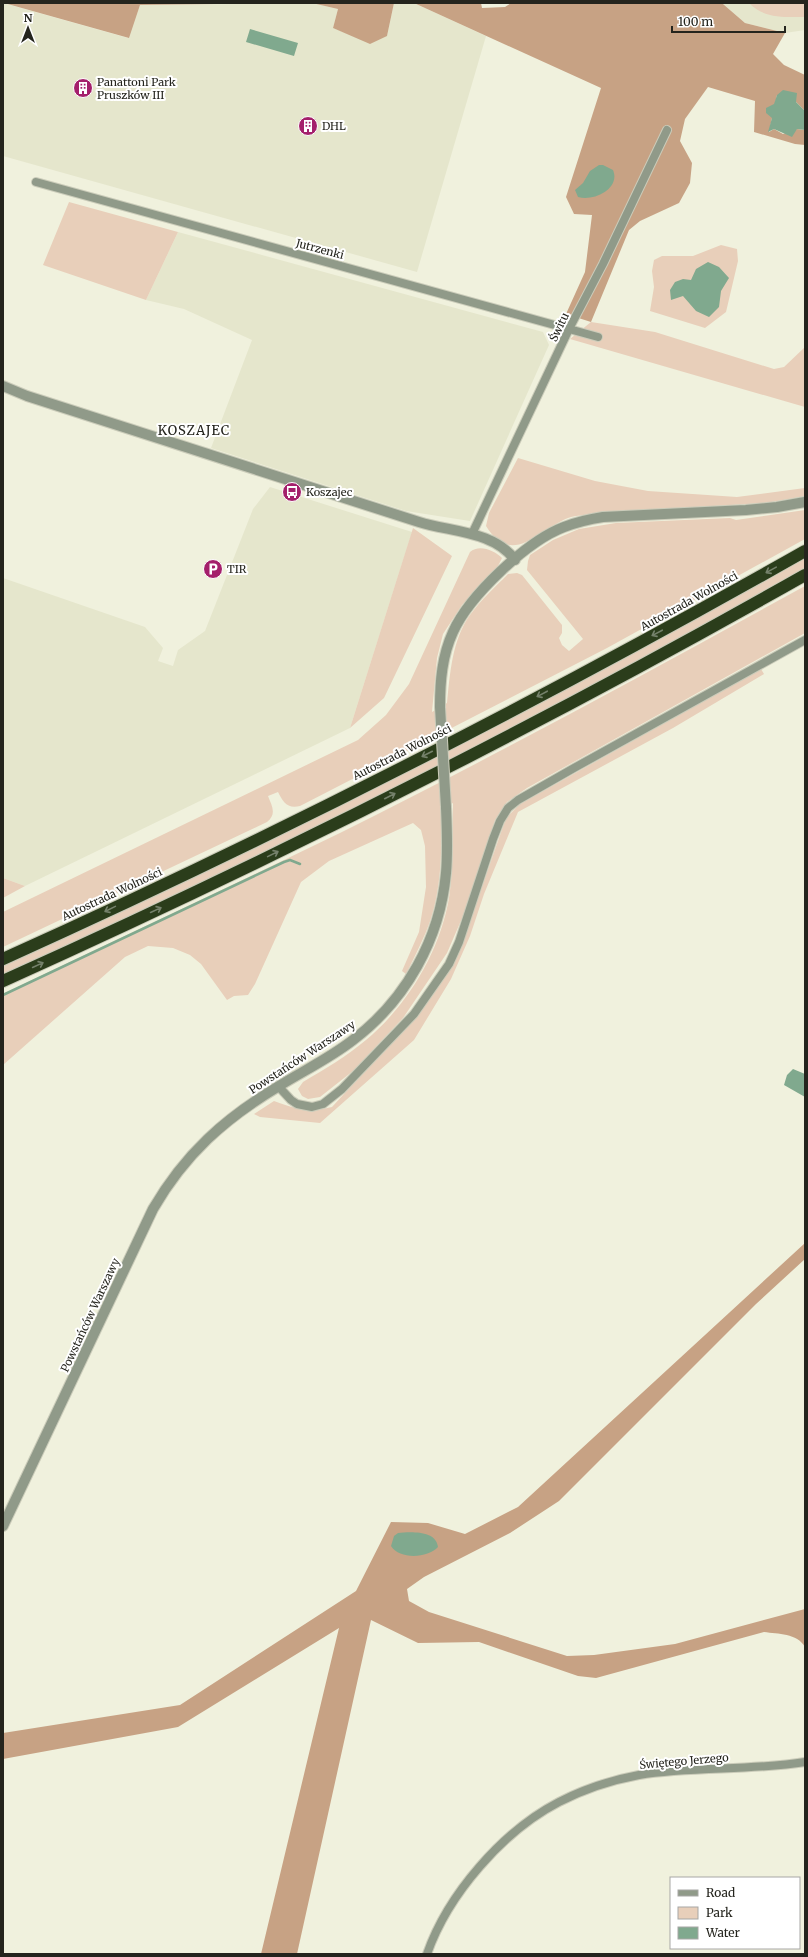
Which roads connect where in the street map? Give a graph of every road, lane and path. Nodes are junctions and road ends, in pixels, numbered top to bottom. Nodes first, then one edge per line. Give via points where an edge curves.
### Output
1 (667, 130) dead end
2 (36, 182) dead end
3 (570, 329) junction
4 (598, 337) dead end
5 (3, 386) edge
6 (805, 502) edge
7 (472, 534) junction
8 (805, 551) edge
9 (515, 560) junction
10 (805, 575) edge
11 (805, 640) edge
12 (3, 958) edge
13 (3, 981) edge
14 (278, 1086) junction
15 (3, 1526) edge
16 (805, 1762) edge
17 (427, 1954) edge

1 - 3 street, Świtu
2 - 3 street, Jutrzenki
3 - 4 street, Jutrzenki
3 - 7 street, Świtu
5 - 7 street via 419,522
6 - 9 street, Powstańców Warszawy via 764,509 592,519 554,532
7 - 9 street via 505,549
8 -> 12 highway, Autostrada Wolności via 614,656 390,772 182,875
9 - 14 street, Powstańców Warszawy, bridge via 476,597 459,620 444,659 440,707 447,861 443,896 429,942 415,970 390,1006 362,1033
13 -> 10 highway via 176,901 376,803 618,678
11 - 14 street via 518,800 508,808 493,839 459,942 449,964 414,1014 342,1089 323,1104 312,1107 297,1104
14 - 15 street, Powstańców Warszawy via 238,1112 212,1134 183,1164 162,1194
16 - 17 street, Świętego Jerzego via 639,1776 581,1791 558,1802 514,1833 481,1866 456,1898

